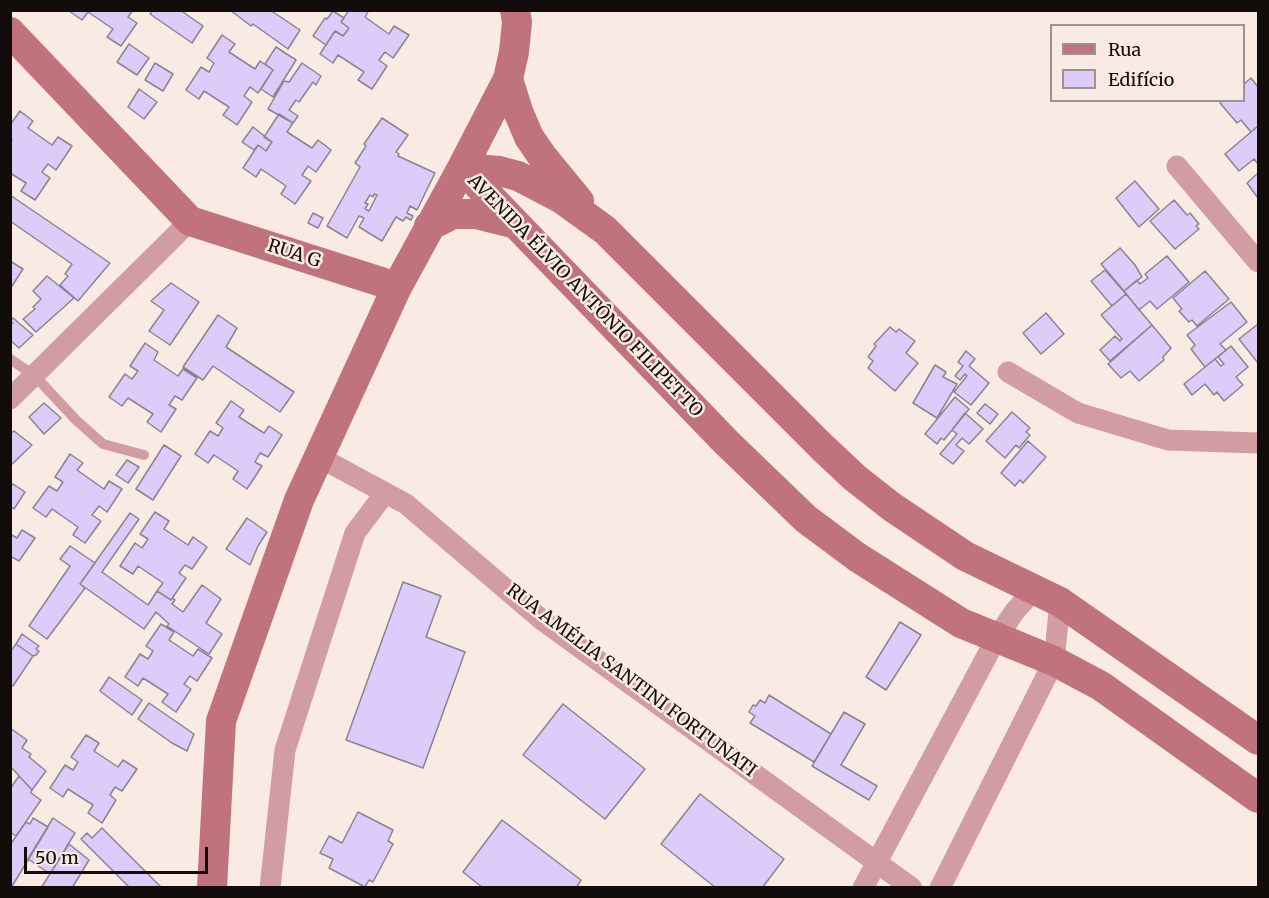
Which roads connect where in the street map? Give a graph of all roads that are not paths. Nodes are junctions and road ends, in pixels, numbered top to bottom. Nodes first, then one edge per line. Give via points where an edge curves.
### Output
1 (515, 10) edge
2 (10, 32) edge
3 (508, 79) junction
4 (1178, 166) dead end
5 (462, 168) junction
6 (190, 221) junction
7 (516, 224) junction
8 (429, 226) junction
9 (605, 230) junction
10 (1258, 262) edge
11 (397, 287) junction
12 (10, 359) edge
13 (1008, 372) dead end
14 (35, 376) junction
15 (10, 399) edge
16 (1258, 443) edge
17 (144, 456) dead end
18 (319, 458) junction
19 (385, 493) junction
20 (1047, 595) junction
21 (996, 639) junction
22 (1054, 661) junction
23 (1258, 740) edge
24 (1258, 798) edge
25 (876, 862) junction
26 (212, 888) edge
27 (270, 888) edge
28 (863, 888) edge
29 (912, 888) edge
30 (940, 888) edge

1 - 3 main road via 514,52
2 - 6 main road
3 - 5 main road
3 - 9 main road via 529,137
4 - 10 street
5 - 7 main road, AVENIDA ÉLVIO ANTÔNIO FILIPETTO
5 - 8 main road
5 - 9 main road, AVENIDA ÉLVIO ANTÔNIO FILIPETTO via 518,176
6 - 11 main road, RUA G
6 - 14 street
7 - 8 main road via 476,214 453,214
7 - 21 main road, AVENIDA ÉLVIO ANTÔNIO FILIPETTO via 726,442 806,519 917,596
8 - 11 main road
9 - 20 main road, AVENIDA ÉLVIO ANTÔNIO FILIPETTO via 855,478 965,556
11 - 18 main road
12 - 14 lane
13 - 16 street via 1078,413 1168,440
14 - 15 street
14 - 17 lane via 103,444
18 - 19 street, RUA AMÉLIA SANTINI FORTUNATI
18 - 26 main road via 299,500 221,721
19 - 25 street, RUA AMÉLIA SANTINI FORTUNATI via 406,504 542,620
19 - 27 street via 355,533 285,750
20 - 21 street via 1015,611
20 - 22 street
20 - 23 main road, AVENIDA ÉLVIO ANTÔNIO FILIPETTO
21 - 22 main road, AVENIDA ÉLVIO ANTÔNIO FILIPETTO
21 - 25 street
22 - 24 main road, AVENIDA ÉLVIO ANTÔNIO FILIPETTO via 1101,686
22 - 30 street
25 - 28 street
25 - 29 street, RUA AMÉLIA SANTINI FORTUNATI

